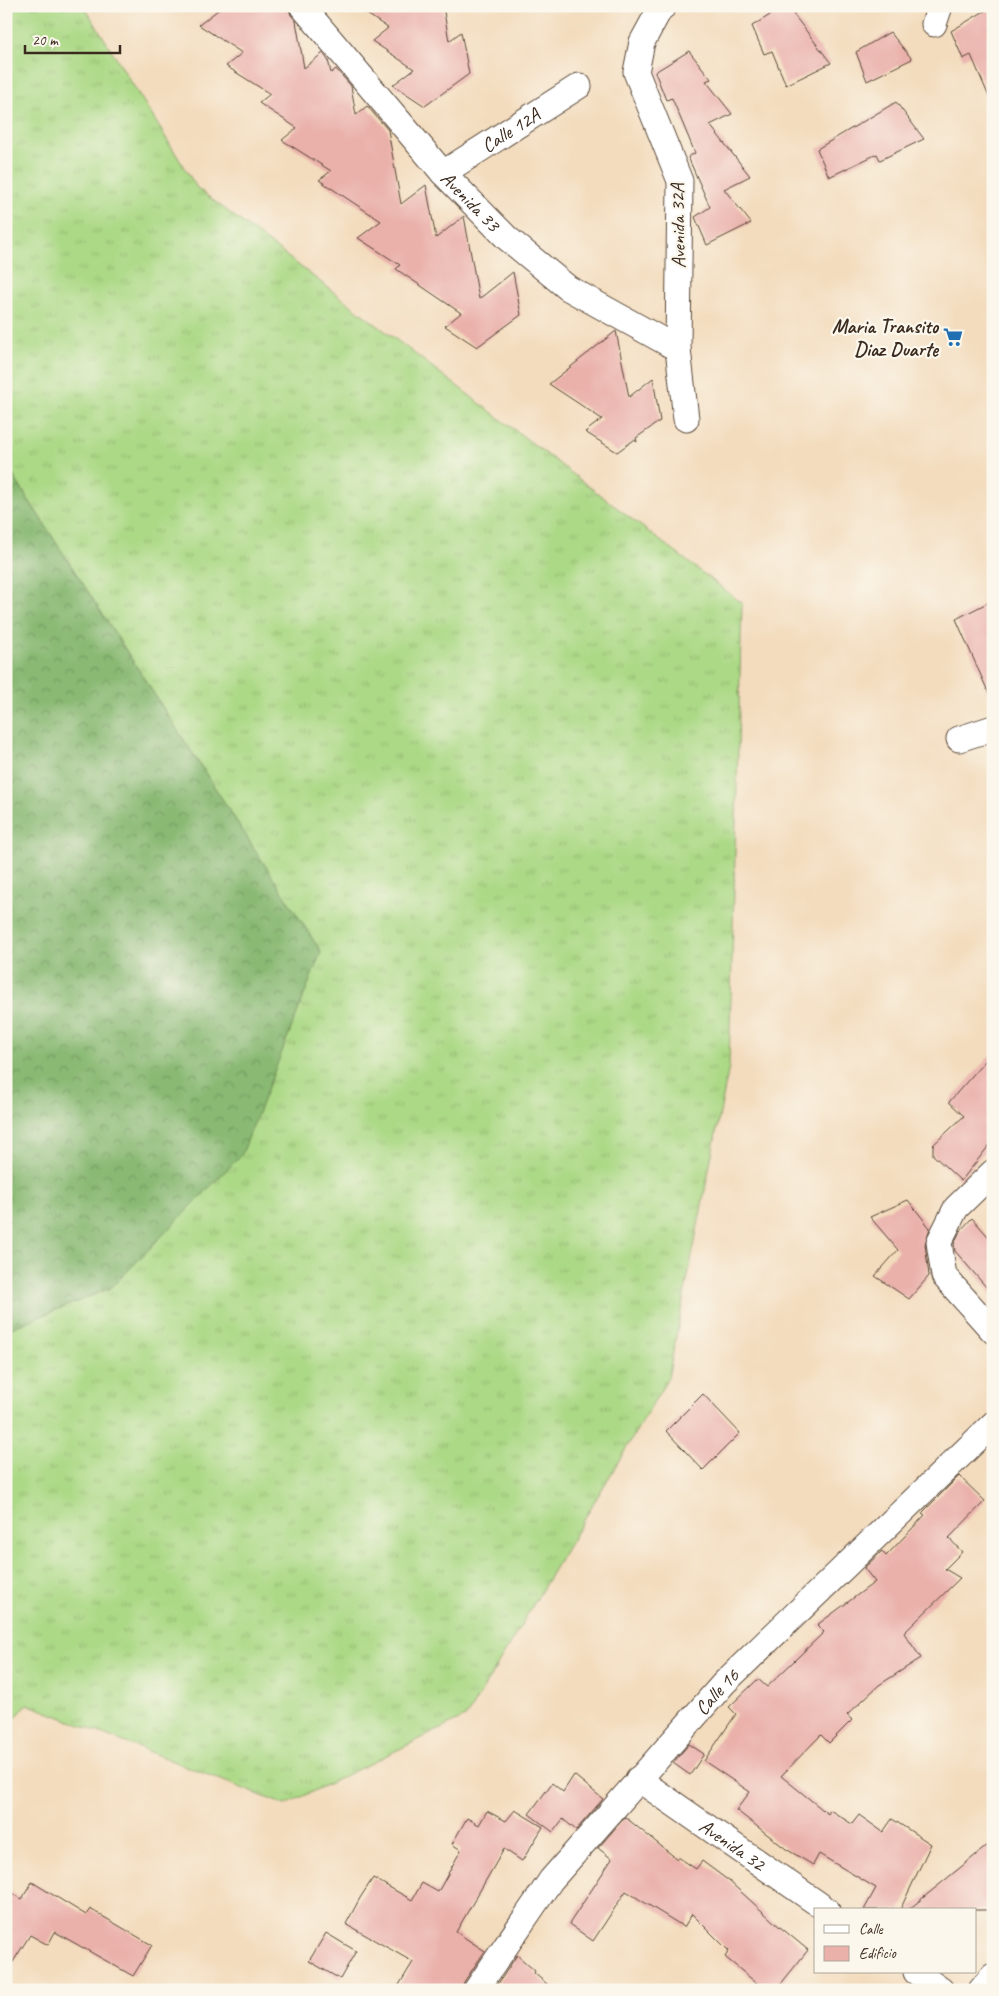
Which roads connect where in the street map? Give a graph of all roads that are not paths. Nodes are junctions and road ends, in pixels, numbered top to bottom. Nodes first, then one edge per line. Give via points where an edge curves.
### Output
1 (302, 6) edge
2 (664, 6) edge
3 (578, 86) dead end
4 (443, 173) junction
5 (678, 349) junction
6 (686, 419) dead end
7 (993, 728) edge
8 (958, 739) dead end
9 (993, 1172) edge
10 (993, 1331) edge
11 (993, 1424) edge
12 (638, 1778) junction
13 (824, 1908) edge
14 (919, 1974) edge
15 (993, 1976) edge
16 (476, 1990) edge
17 (942, 1990) edge
18 (981, 1990) edge

1 - 4 street, Avenida 33
2 - 5 street, Avenida 32A via 642,42 636,72 680,181
3 - 4 street, Calle 12A
4 - 5 street, Avenida 33 via 507,238 568,288
5 - 6 street, Avenida 32A
7 - 8 street
9 - 10 street via 956,1208 939,1242 944,1276
11 - 12 street, Calle 16 via 724,1682
12 - 13 street, Avenida 32
12 - 16 street, Calle 16 via 552,1880
14 - 17 street
15 - 18 street

